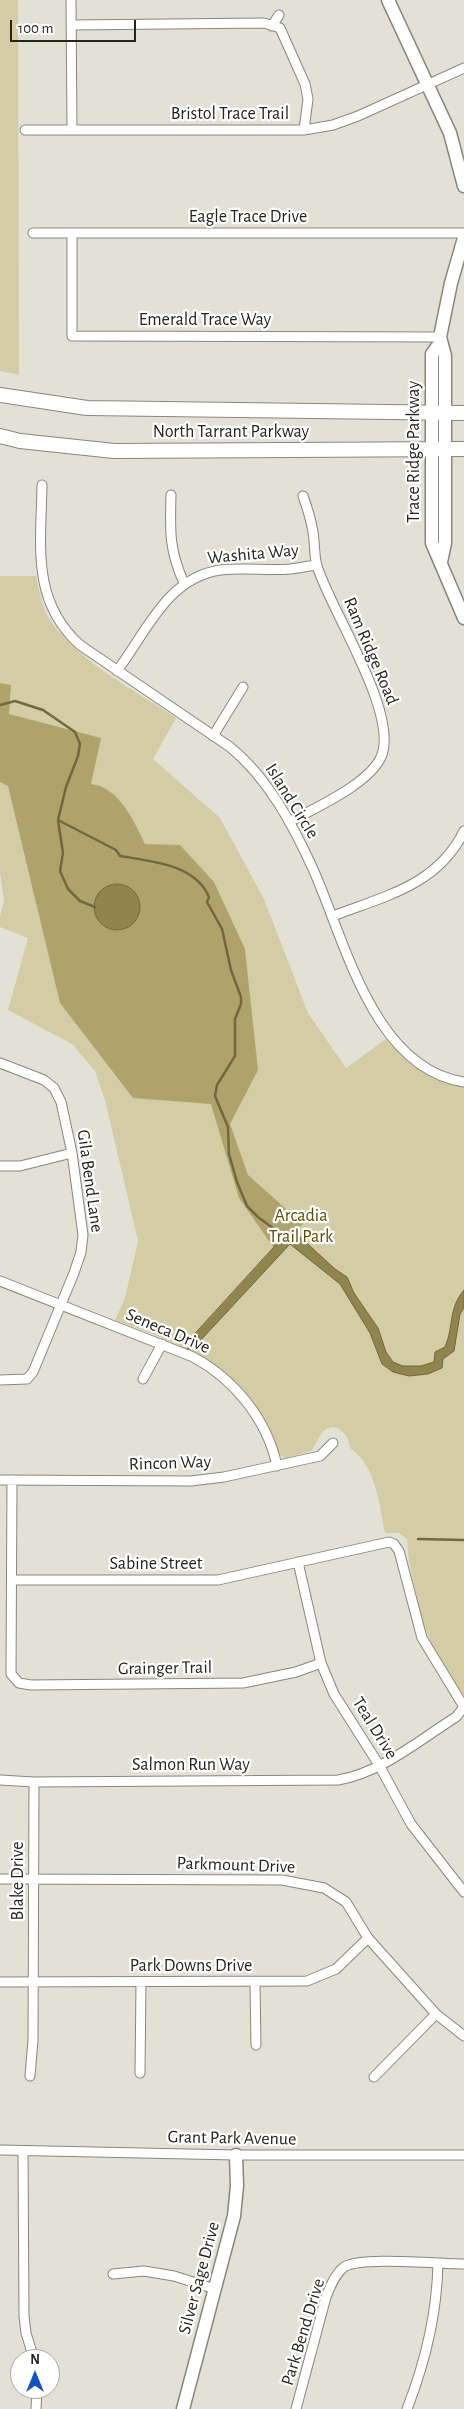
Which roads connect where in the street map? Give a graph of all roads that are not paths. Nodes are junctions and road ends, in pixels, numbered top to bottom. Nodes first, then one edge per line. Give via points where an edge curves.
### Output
1 (71, 0) edge
2 (388, 0) edge
3 (279, 15) dead end
4 (72, 25) junction
5 (272, 26) junction
6 (464, 68) edge
7 (426, 84) junction
8 (25, 130) dead end
9 (72, 130) junction
10 (304, 130) junction
11 (464, 186) edge
12 (33, 233) dead end
13 (464, 233) edge
14 (72, 234) junction
15 (464, 238) edge
16 (440, 340) junction
17 (0, 395) edge
18 (438, 412) junction
19 (464, 413) edge
20 (0, 436) edge
21 (431, 449) junction
22 (445, 449) junction
23 (464, 449) edge
24 (42, 486) dead end
25 (171, 495) dead end
26 (303, 496) dead end
27 (441, 562) junction
28 (316, 565) junction
29 (184, 583) junction
30 (464, 618) edge
31 (117, 671) junction
32 (243, 687) dead end
33 (213, 736) junction
34 (289, 822) junction
35 (464, 831) edge
36 (333, 916) junction
37 (0, 1063) edge
38 (464, 1082) edge
39 (72, 1153) junction
40 (0, 1166) edge
41 (0, 1280) edge
42 (61, 1304) junction
43 (162, 1344) junction
44 (143, 1379) dead end
45 (0, 1380) edge
46 (333, 1443) dead end
47 (277, 1466) junction
48 (0, 1480) edge
49 (12, 1480) junction
50 (298, 1562) junction
51 (12, 1580) junction
52 (320, 1663) junction
53 (379, 1765) junction
54 (0, 1780) edge
55 (34, 1782) junction
56 (35, 1878) junction
57 (0, 1879) edge
58 (464, 1892) edge
59 (368, 1938) junction
60 (33, 1981) junction
61 (0, 1982) edge
62 (140, 1983) junction
63 (255, 1983) junction
64 (436, 2014) junction
65 (464, 2036) edge
66 (256, 2045) dead end
67 (140, 2073) dead end
68 (30, 2076) dead end
69 (374, 2077) dead end
70 (0, 2150) edge
71 (23, 2151) junction
72 (236, 2155) junction
73 (464, 2155) edge
74 (438, 2264) junction
75 (464, 2264) edge
76 (113, 2274) dead end
77 (215, 2289) junction
78 (31, 2349) edge
79 (183, 2409) edge
80 (296, 2409) edge
81 (407, 2409) edge

1 - 4 street
2 - 7 street
3 - 5 street
4 - 5 street via 264,23
4 - 9 street
5 - 10 street via 280,28 305,84 308,99
6 - 7 street, Bristol Trace Trail
7 - 10 street, Bristol Trace Trail via 358,116
7 - 11 street via 450,133
8 - 9 street, Bristol Trace Trail
9 - 10 street, Bristol Trace Trail
12 - 14 street, Eagle Trace Drive
13 - 14 street, Eagle Trace Drive
14 - 16 street, Emerald Trace Way via 72,336
15 - 16 street, Trace Ridge Parkway
16 - 18 street, Trace Ridge Parkway via 445,356
17 - 18 main road, North Tarrant Parkway via 87,408
18 - 19 main road, North Tarrant Parkway
18 - 21 street, Trace Ridge Parkway
18 - 22 street, Trace Ridge Parkway
20 - 21 main road, North Tarrant Parkway via 114,451
21 - 22 main road, North Tarrant Parkway
21 - 27 street, Trace Ridge Parkway via 432,543
22 - 23 main road, North Tarrant Parkway
22 - 27 street, Trace Ridge Parkway via 445,543
24 - 31 street, Island Circle via 41,569 49,604 71,638
25 - 29 street via 170,529 174,562
26 - 28 street, Ram Ridge Road via 313,530
27 - 30 street, Trace Ridge Parkway
28 - 29 street, Washita Way via 289,569 221,570
28 - 34 street, Ram Ridge Road via 378,702 386,736 382,756 371,771
29 - 31 street, Washita Way via 165,602
31 - 33 street, Island Circle
32 - 33 street
33 - 34 street, Island Circle via 251,766
34 - 36 street, Island Circle
35 - 36 street via 444,862 420,881
36 - 38 street, Island Circle via 365,994 390,1035 407,1055 429,1070
37 - 39 street, Gila Bend Lane via 44,1080 54,1088 61,1102
39 - 40 street via 20,1166
39 - 42 street, Gila Bend Lane via 83,1236 81,1252
41 - 42 street, Seneca Drive
42 - 43 street, Seneca Drive
42 - 45 street, Gila Bend Lane via 33,1372 27,1379
43 - 44 street
43 - 47 street, Seneca Drive via 205,1363 233,1385 268,1437
46 - 47 street, Rincon Way via 320,1456
47 - 49 street, Rincon Way via 224,1478 191,1481
48 - 49 street, Rincon Way
49 - 51 street
50 - 51 street, Sabine Street via 218,1580
50 - 52 street, Teal Drive
50 - 53 street, Sabine Street via 371,1545 394,1544 399,1551 422,1638 464,1707 456,1717
51 - 52 street, Grainger Trail via 12,1674 19,1683 243,1683 296,1672
52 - 53 street, Teal Drive via 334,1694
53 - 55 street, Salmon Run Way via 354,1778 338,1780
53 - 58 street, Teal Drive via 411,1824
54 - 55 street, Salmon Run Way
55 - 56 street, Blake Drive
56 - 57 street, Parkmount Drive
56 - 59 street, Parkmount Drive via 282,1880 324,1888 346,1902
56 - 60 street, Blake Drive
59 - 63 street, Park Downs Drive via 336,1970 324,1976 307,1981
59 - 64 street, Parkmount Drive
60 - 61 street, Park Downs Drive
60 - 62 street, Park Downs Drive
60 - 68 street, Blake Drive via 34,2040
62 - 63 street, Park Downs Drive
62 - 67 street
63 - 66 street
64 - 65 street, Parkmount Drive
64 - 69 street
70 - 71 street, Grant Park Avenue
71 - 72 street, Grant Park Avenue
71 - 78 street via 24,2316
72 - 73 street, Grant Park Avenue
72 - 77 street, Silver Sage Drive via 234,2216
74 - 75 street, Park Bend Drive
74 - 80 street, Park Bend Drive via 357,2263 344,2268 332,2282 326,2297
74 - 81 street via 437,2296 430,2329
76 - 77 street via 144,2271 174,2276
77 - 79 street, Silver Sage Drive

